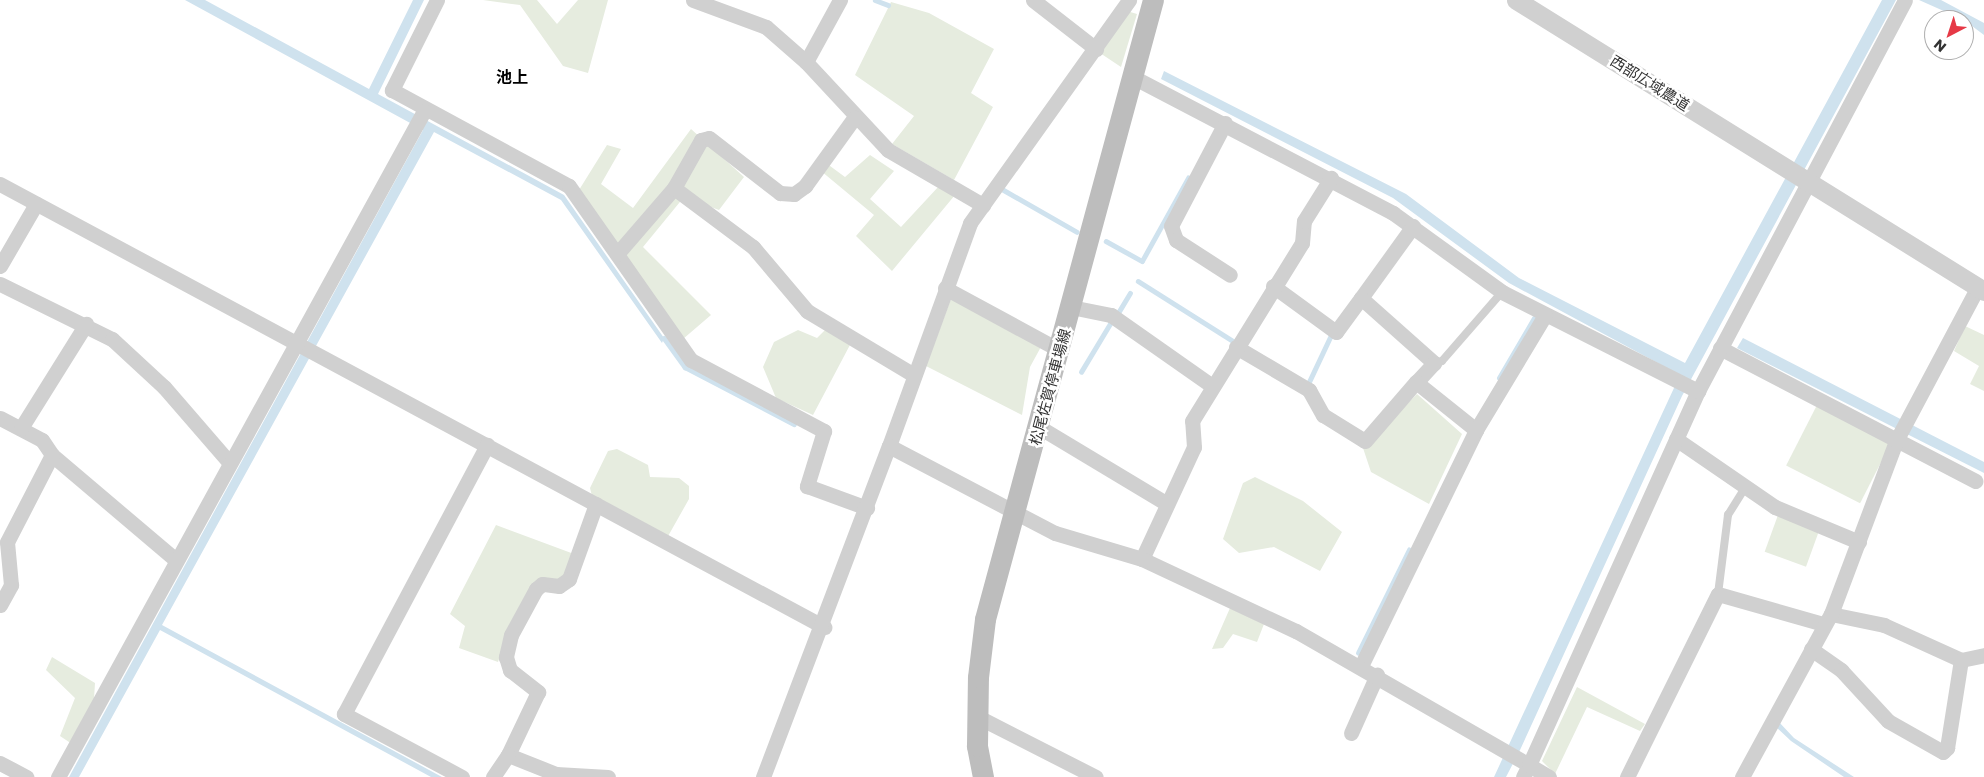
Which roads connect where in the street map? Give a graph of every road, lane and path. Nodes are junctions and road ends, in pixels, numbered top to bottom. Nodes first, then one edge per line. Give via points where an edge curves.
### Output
1 (437, 0) edge
2 (693, 0) edge
3 (840, 0) edge
4 (1033, 0) edge
5 (1129, 0) edge
6 (1153, 0) edge
7 (1516, 0) edge
8 (1905, 0) edge
9 (1096, 49) junction
10 (806, 62) junction
11 (1131, 76) junction
12 (424, 111) junction
13 (854, 118) junction
14 (1225, 123) junction
15 (1331, 178) junction
16 (1809, 181) junction
17 (0, 184) edge
18 (674, 188) junction
19 (36, 204) junction
20 (983, 205) junction
21 (1413, 226) junction
22 (617, 254) junction
23 (0, 266) edge
24 (1230, 275) dead end
25 (0, 284) edge
26 (1273, 286) junction
27 (945, 288) junction
28 (1981, 289) edge
29 (1502, 292) junction
30 (1361, 298) junction
31 (1071, 307) junction
32 (1545, 315) junction
33 (86, 324) junction
34 (296, 342) junction
35 (1239, 346) junction
36 (1720, 348) junction
37 (1060, 350) junction
38 (1434, 363) junction
39 (914, 375) junction
40 (1416, 382) junction
41 (1212, 386) junction
42 (1695, 390) junction
43 (0, 418) edge
44 (1039, 426) junction
45 (21, 428) junction
46 (1476, 430) junction
47 (1676, 439) junction
48 (1898, 439) junction
49 (487, 445) junction
50 (889, 446) junction
51 (52, 455) junction
52 (229, 462) junction
53 (1976, 481) dead end
54 (1745, 488) junction
55 (596, 504) junction
56 (1167, 504) junction
57 (867, 508) junction
58 (1016, 509) junction
59 (1859, 542) junction
60 (1142, 558) junction
61 (176, 560) junction
62 (1718, 594) junction
63 (0, 605) edge
64 (1827, 619) junction
65 (824, 627) junction
66 (1811, 649) junction
67 (1984, 655) edge
68 (1961, 660) junction
69 (1361, 666) junction
70 (1377, 675) junction
71 (978, 717) junction
72 (1351, 733) dead end
73 (508, 755) junction
74 (0, 763) edge
75 (1524, 768) edge
76 (26, 777) edge
77 (58, 777) edge
78 (462, 777) edge
79 (493, 777) edge
80 (608, 777) edge
81 (763, 777) edge
82 (982, 777) edge
83 (1096, 777) edge
84 (1549, 777) edge
85 (1627, 777) edge
86 (1742, 777) edge

1 - 12 street via 392,90
2 - 10 street via 766,27
3 - 10 street
4 - 9 street
5 - 9 street
6 - 11 main road, 松尾佐賀停車場線
7 - 16 street, 西部広域農道
8 - 16 street
9 - 20 street
10 - 13 street
11 - 14 street
11 - 31 main road, 松尾佐賀停車場線
12 - 22 street via 569,186
12 - 34 street
13 - 18 street via 805,186 794,194 780,193 709,138 701,140
13 - 20 street via 888,150
14 - 15 street
14 - 24 street via 1172,226 1176,240
15 - 21 street
15 - 26 street via 1304,221 1302,243
16 - 28 street
16 - 36 street
17 - 19 street
18 - 22 street
18 - 39 street via 753,247 807,311
19 - 23 street
19 - 34 street
20 - 27 street via 963,238
21 - 29 street
21 - 30 street
22 - 57 street via 690,360 824,432 807,486
25 - 33 street
26 - 30 street via 1332,329
26 - 35 street
27 - 37 street
27 - 39 street
28 - 48 street
29 - 32 street
29 - 38 lane via 1442,361
30 - 38 street
31 - 37 main road, 松尾佐賀停車場線
31 - 41 street via 1111,315
32 - 42 street
32 - 46 street
33 - 45 street
33 - 52 street via 136,358
34 - 49 street
34 - 52 street
35 - 40 street via 1309,390 1323,415 1365,441
35 - 41 street
36 - 42 street
36 - 48 street
37 - 44 main road, 松尾佐賀停車場線
38 - 40 street
39 - 50 street
40 - 46 street
41 - 56 street via 1192,421 1194,447
42 - 47 street
43 - 45 street
44 - 56 street
44 - 58 main road, 松尾佐賀停車場線
45 - 51 street via 42,440
46 - 69 street
47 - 54 street
47 - 75 street
48 - 53 street
48 - 59 street
49 - 55 street
49 - 78 street via 344,714
50 - 57 street
50 - 58 street
51 - 61 street
51 - 63 street via 7,542 11,585
52 - 61 street
54 - 59 street via 1775,507
54 - 62 lane via 1728,514
55 - 65 street
55 - 73 street via 569,579 559,586 542,584 536,589 511,635 506,658 510,670 538,692
56 - 60 street
57 - 65 street
58 - 60 street via 1075,542
58 - 71 main road, 松尾佐賀停車場線 via 985,620
59 - 64 street
60 - 69 street
61 - 77 street
62 - 64 street
62 - 85 street
64 - 66 street
64 - 68 street via 1884,625
65 - 81 street
66 - 68 street via 1841,670 1888,721 1943,752 1947,748
66 - 86 street
67 - 68 street
69 - 70 street
70 - 72 street
70 - 75 street via 1503,750
71 - 82 main road, 松尾佐賀停車場線
71 - 83 street
73 - 79 street
73 - 80 street via 556,774
74 - 76 street
75 - 84 street

